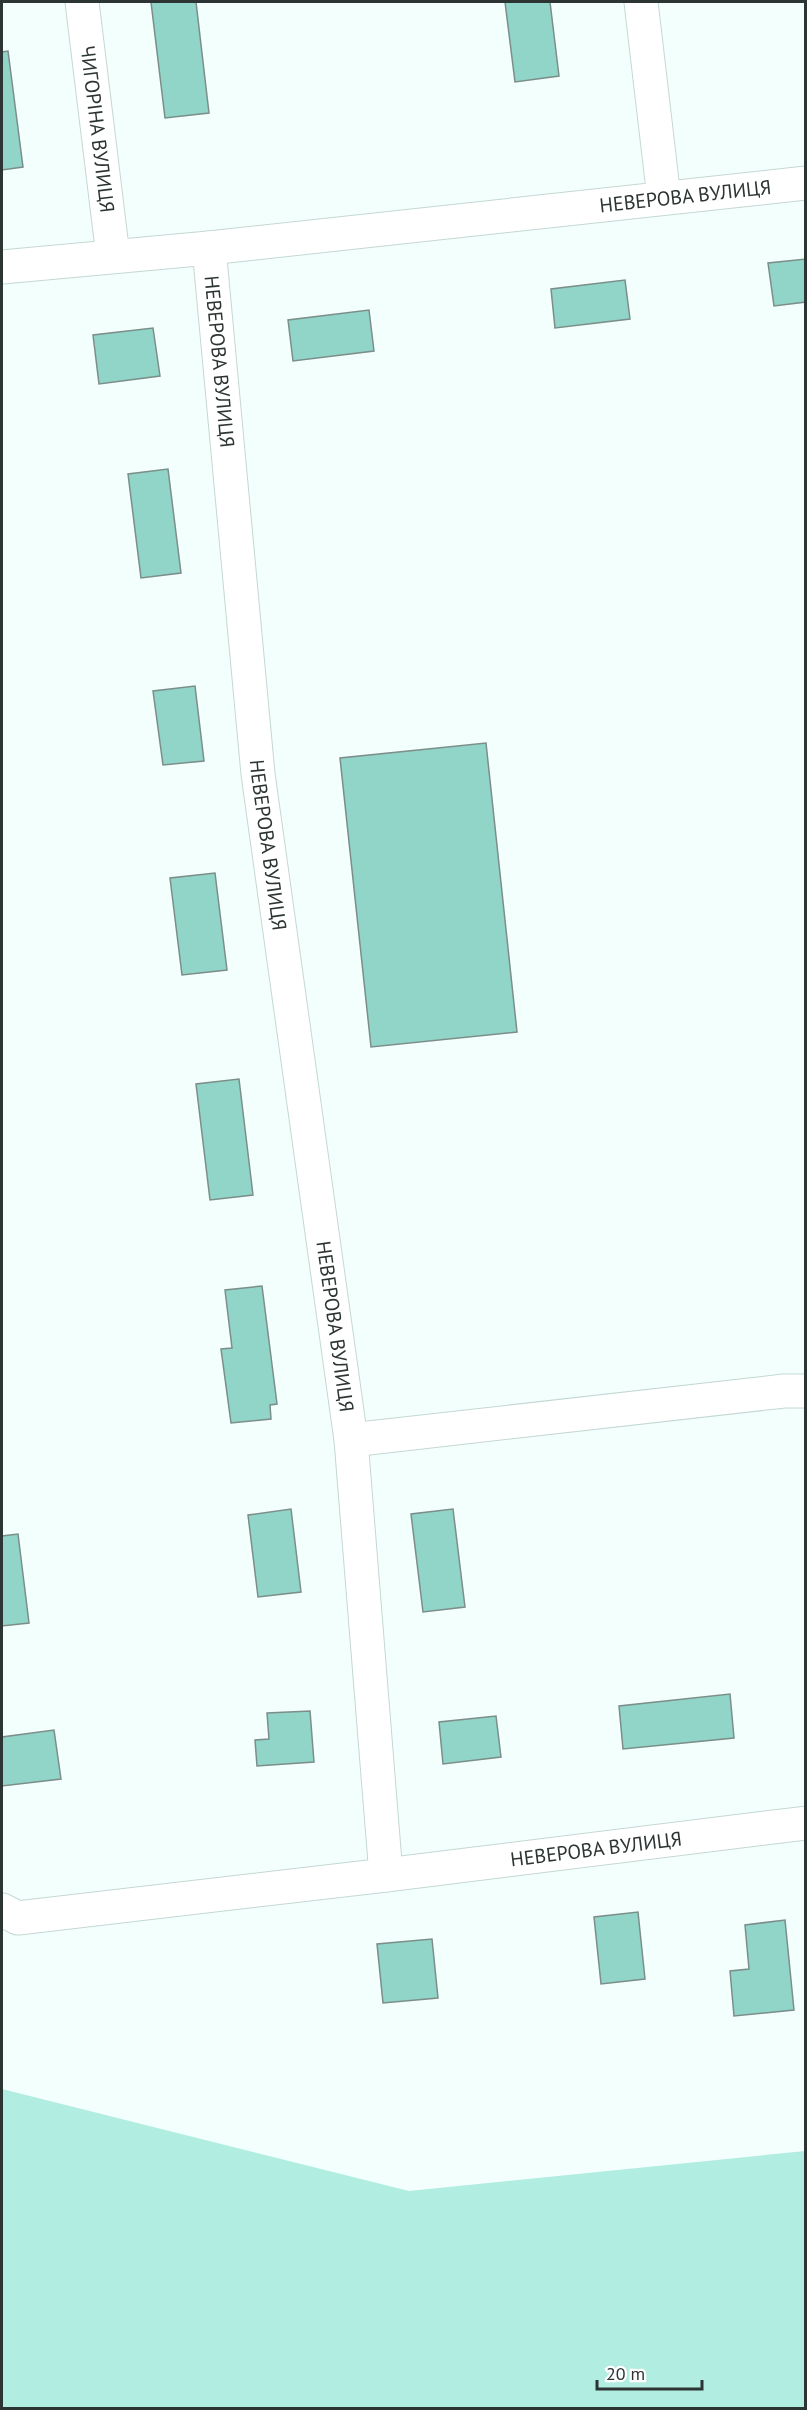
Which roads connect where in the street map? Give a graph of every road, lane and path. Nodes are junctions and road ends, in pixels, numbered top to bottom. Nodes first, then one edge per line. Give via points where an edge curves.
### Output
1 (82, 2) edge
2 (641, 2) edge
3 (806, 183) edge
4 (664, 198) junction
5 (209, 248) junction
6 (113, 256) junction
7 (2, 267) edge
8 (806, 1391) edge
9 (351, 1440) junction
10 (806, 1823) edge
11 (386, 1875) junction
12 (2, 1910) edge

1 - 6 street, ЧИГОРІНА ВУЛИЦЯ
2 - 4 street
3 - 4 street, НЕВЕРОВА ВУЛИЦЯ
4 - 5 street, НЕВЕРОВА ВУЛИЦЯ
5 - 6 street, НЕВЕРОВА ВУЛИЦЯ
5 - 9 street, НЕВЕРОВА ВУЛИЦЯ via 258,774
6 - 7 street, НЕВЕРОВА ВУЛИЦЯ
8 - 9 street, НЕВЕРОВА ВУЛИЦЯ
9 - 11 street, НЕВЕРОВА ВУЛИЦЯ
10 - 11 street, НЕВЕРОВА ВУЛИЦЯ
11 - 12 street, НЕВЕРОВА ВУЛИЦЯ via 18,1918

